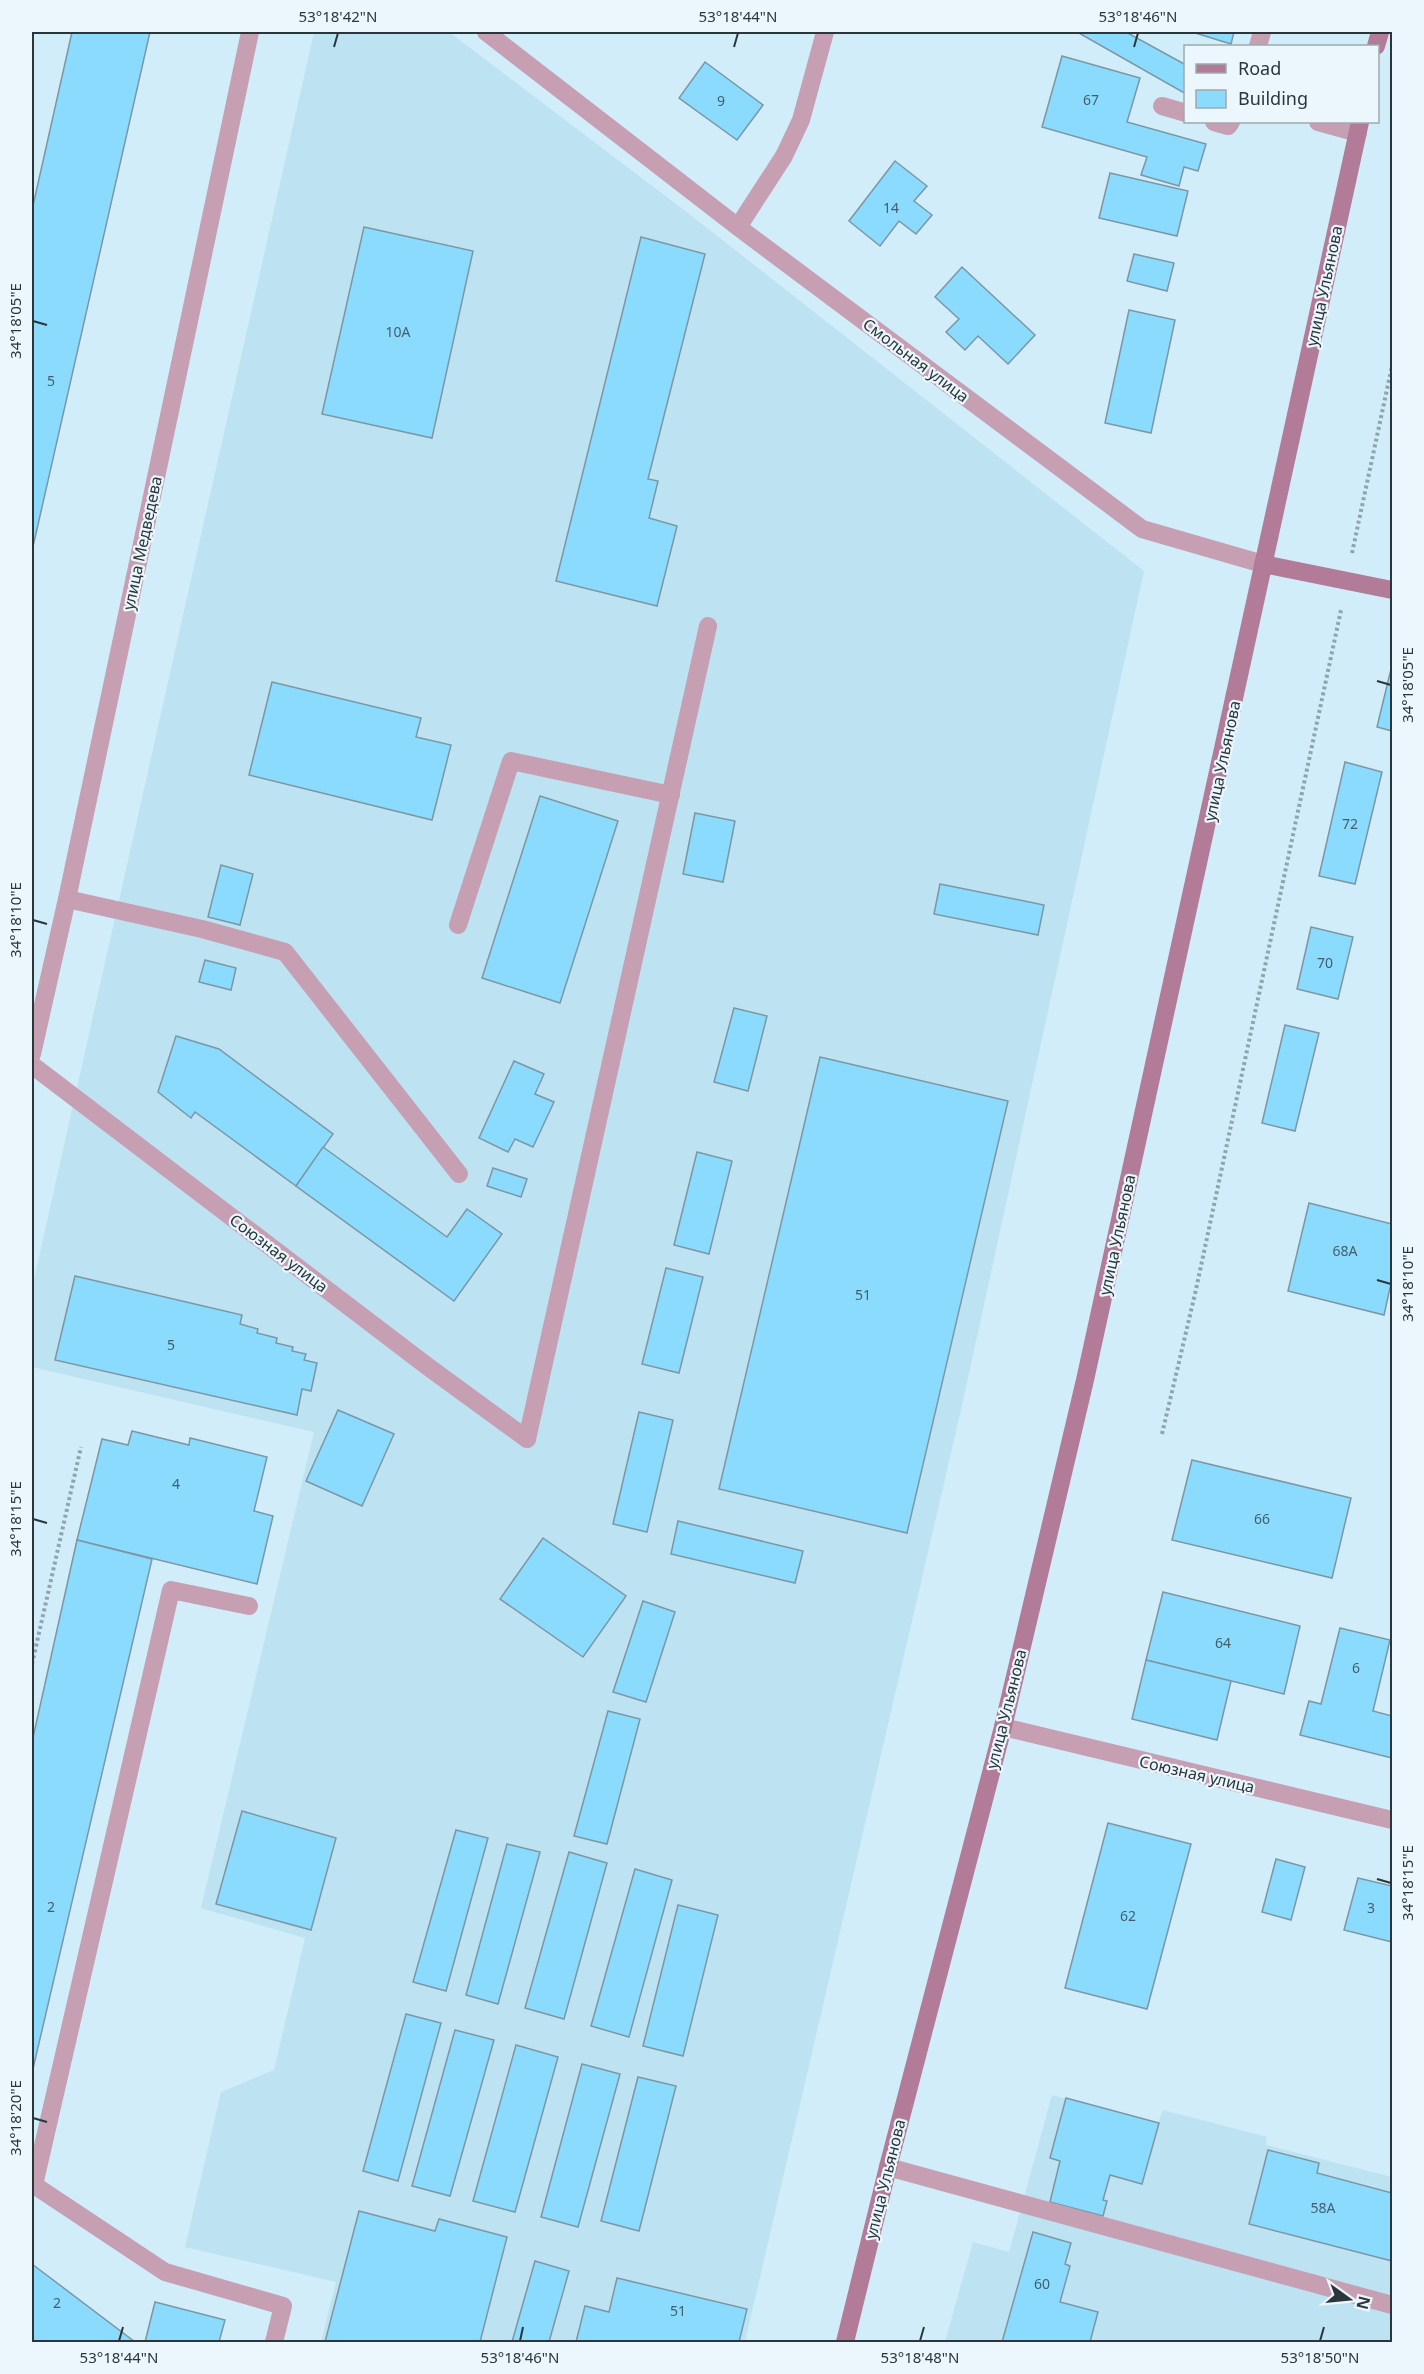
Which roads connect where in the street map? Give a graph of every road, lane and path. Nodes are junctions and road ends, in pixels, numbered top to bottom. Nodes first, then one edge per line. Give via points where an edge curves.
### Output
1 (250, 32) edge
2 (486, 32) edge
3 (825, 32) edge
4 (1162, 106) dead end
5 (1184, 113) edge
6 (1326, 123) edge
7 (1359, 127) edge
8 (738, 227) junction
9 (1392, 366) edge
10 (1263, 564) junction
11 (1346, 581) junction
12 (1392, 590) edge
13 (708, 626) dead end
14 (671, 795) junction
15 (67, 899) junction
16 (458, 926) dead end
17 (32, 1054) edge
18 (32, 1065) edge
19 (459, 1174) dead end
20 (1162, 1434) dead end
21 (81, 1447) dead end
22 (249, 1606) dead end
23 (32, 1664) edge
24 (1003, 1726) junction
25 (1392, 1820) edge
26 (888, 2167) junction
27 (1392, 2305) edge
28 (274, 2343) edge
29 (845, 2343) edge

1 - 15 street, улица Медведева
2 - 8 street, Смольная улица
3 - 8 street via 801,120 784,156
4 - 5 street
6 - 7 street
7 - 10 main road, улица Ульянова
8 - 10 street, Смольная улица via 1142,529
9 - 11 path
10 - 11 main road, Смольная улица
10 - 24 main road, улица Ульянова via 1085,1380
11 - 12 main road, Смольная улица
11 - 20 path via 1263,981
13 - 14 street
14 - 16 street via 511,761
14 - 18 street, Союзная улица via 527,1439
15 - 17 street, улица Медведева
15 - 19 street via 285,952
21 - 23 path
22 - 28 street via 171,1590 34,2185 165,2272 283,2306
24 - 25 street, Союзная улица
24 - 26 main road, улица Ульянова
26 - 27 street
26 - 29 main road, улица Ульянова

